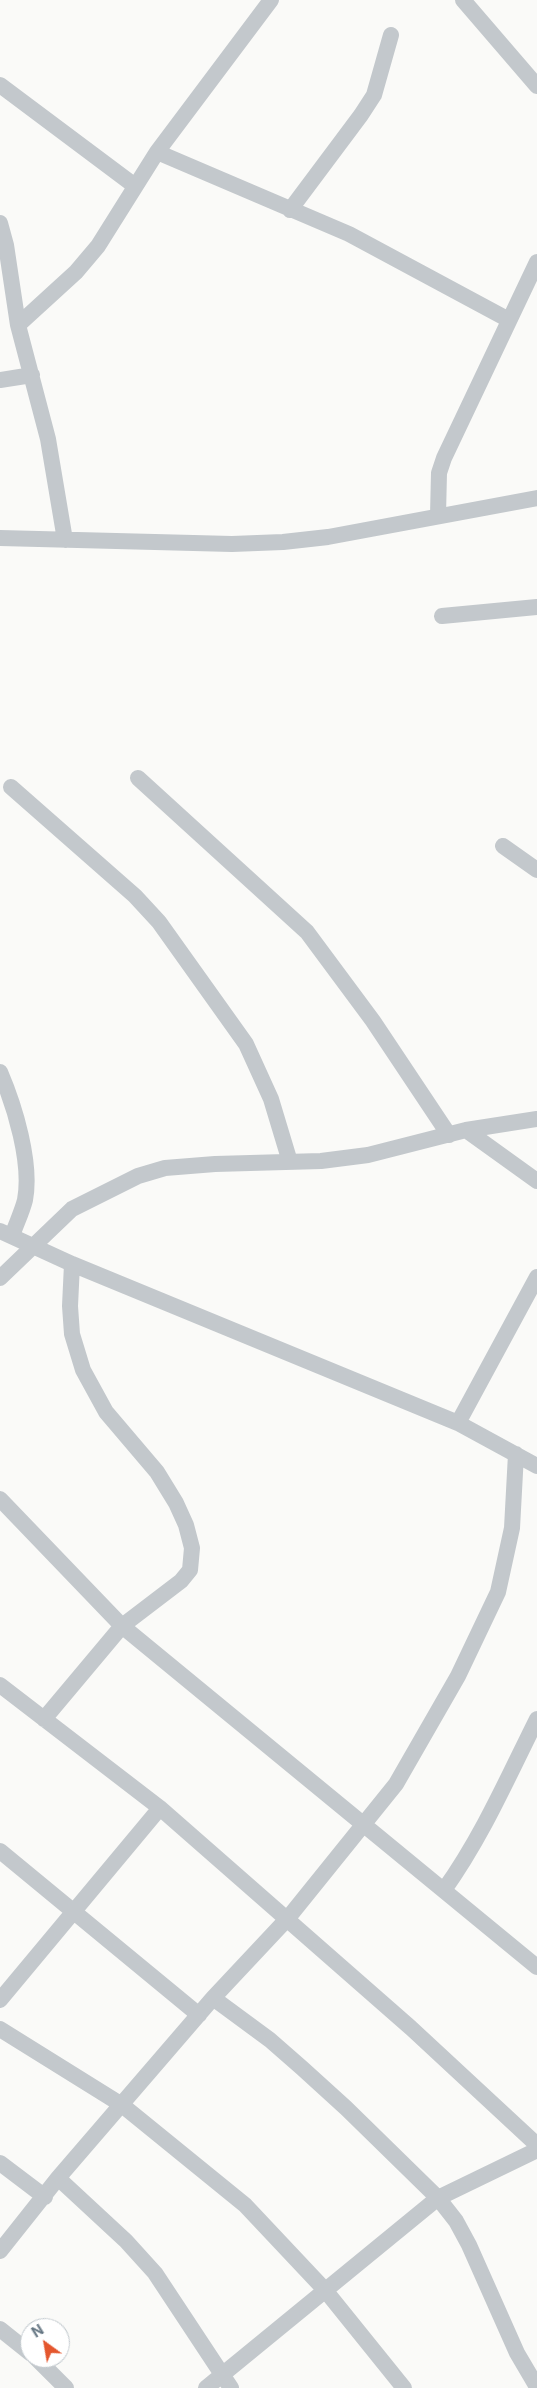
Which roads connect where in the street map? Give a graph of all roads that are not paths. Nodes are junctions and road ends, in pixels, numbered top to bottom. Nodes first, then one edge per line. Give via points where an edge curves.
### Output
1 (271, 0) edge
2 (463, 0) edge
3 (391, 35) dead end
4 (0, 85) edge
5 (537, 86) edge
6 (157, 152) junction
7 (135, 186) junction
8 (290, 210) junction
9 (0, 223) edge
10 (537, 262) edge
11 (509, 320) junction
12 (18, 325) junction
13 (32, 375) junction
14 (0, 380) edge
15 (537, 498) edge
16 (438, 515) junction
17 (0, 538) edge
18 (65, 540) junction
19 (537, 607) edge
20 (442, 616) dead end
21 (138, 778) dead end
22 (11, 787) dead end
23 (503, 846) dead end
24 (537, 870) edge
25 (0, 1072) edge
26 (537, 1119) edge
27 (466, 1130) junction
28 (449, 1134) junction
29 (290, 1162) junction
30 (537, 1182) edge
31 (6, 1234) edge
32 (32, 1247) junction
33 (72, 1264) junction
34 (537, 1277) edge
35 (0, 1278) edge
36 (458, 1423) junction
37 (516, 1454) junction
38 (536, 1463) edge
39 (0, 1499) edge
40 (122, 1626) junction
41 (0, 1685) edge
42 (44, 1719) junction
43 (537, 1719) edge
44 (160, 1808) junction
45 (364, 1826) junction
46 (0, 1850) edge
47 (444, 1890) junction
48 (73, 1911) junction
49 (288, 1918) junction
50 (537, 1967) edge
51 (213, 1998) junction
52 (0, 2000) edge
53 (199, 2015) junction
54 (0, 2029) edge
55 (122, 2104) junction
56 (537, 2145) edge
57 (537, 2150) edge
58 (0, 2163) edge
59 (58, 2178) junction
60 (45, 2197) junction
61 (438, 2198) junction
62 (0, 2251) edge
63 (325, 2290) junction
64 (0, 2329) edge
65 (20, 2345) edge
66 (46, 2368) edge
67 (226, 2382) edge
68 (537, 2387) edge
69 (66, 2388) edge
70 (206, 2388) edge
71 (404, 2388) edge

1 - 6 street
2 - 5 street
3 - 8 street via 374,95
4 - 7 street
6 - 7 street
6 - 8 street
7 - 12 street via 98,246 76,272
8 - 11 street via 349,234
9 - 12 street
10 - 11 street
11 - 16 street via 444,458 439,473
12 - 13 street
13 - 14 street
13 - 18 street via 48,438
15 - 16 street
16 - 18 street via 328,537 283,542
17 - 18 street
19 - 20 street
21 - 28 street via 307,932 373,1021
22 - 29 street via 135,896 159,922 246,1044 271,1099
23 - 24 street
25 - 31 street via 18,1124 26,1172 25,1200
26 - 27 street
27 - 28 street
27 - 30 street
28 - 29 street via 368,1155
29 - 32 street via 174,1167 138,1176 72,1209
31 - 32 street
32 - 33 street
32 - 35 street
33 - 36 street
33 - 40 street via 72,1334 83,1370 106,1412 157,1472 186,1526 192,1548 190,1570 181,1581
34 - 36 street
36 - 37 street
37 - 38 street
37 - 45 street via 512,1528 498,1592 430,1727 396,1784
39 - 40 street
40 - 42 street
40 - 45 street
41 - 42 street
42 - 44 street
43 - 47 street via 488,1818
44 - 48 street
44 - 49 street
45 - 47 street
45 - 49 street
46 - 48 street
47 - 50 street
48 - 52 street
48 - 53 street
49 - 51 street
49 - 56 street
51 - 53 street
51 - 61 street via 302,2068
53 - 55 street
54 - 55 street
55 - 59 street
55 - 63 street via 245,2205
57 - 61 street
58 - 60 street
59 - 60 street
59 - 67 street via 126,2241 155,2274
60 - 62 street
61 - 63 street
61 - 68 street via 469,2245 517,2353
63 - 67 street
63 - 71 street
64 - 65 street
66 - 69 street
67 - 70 street

